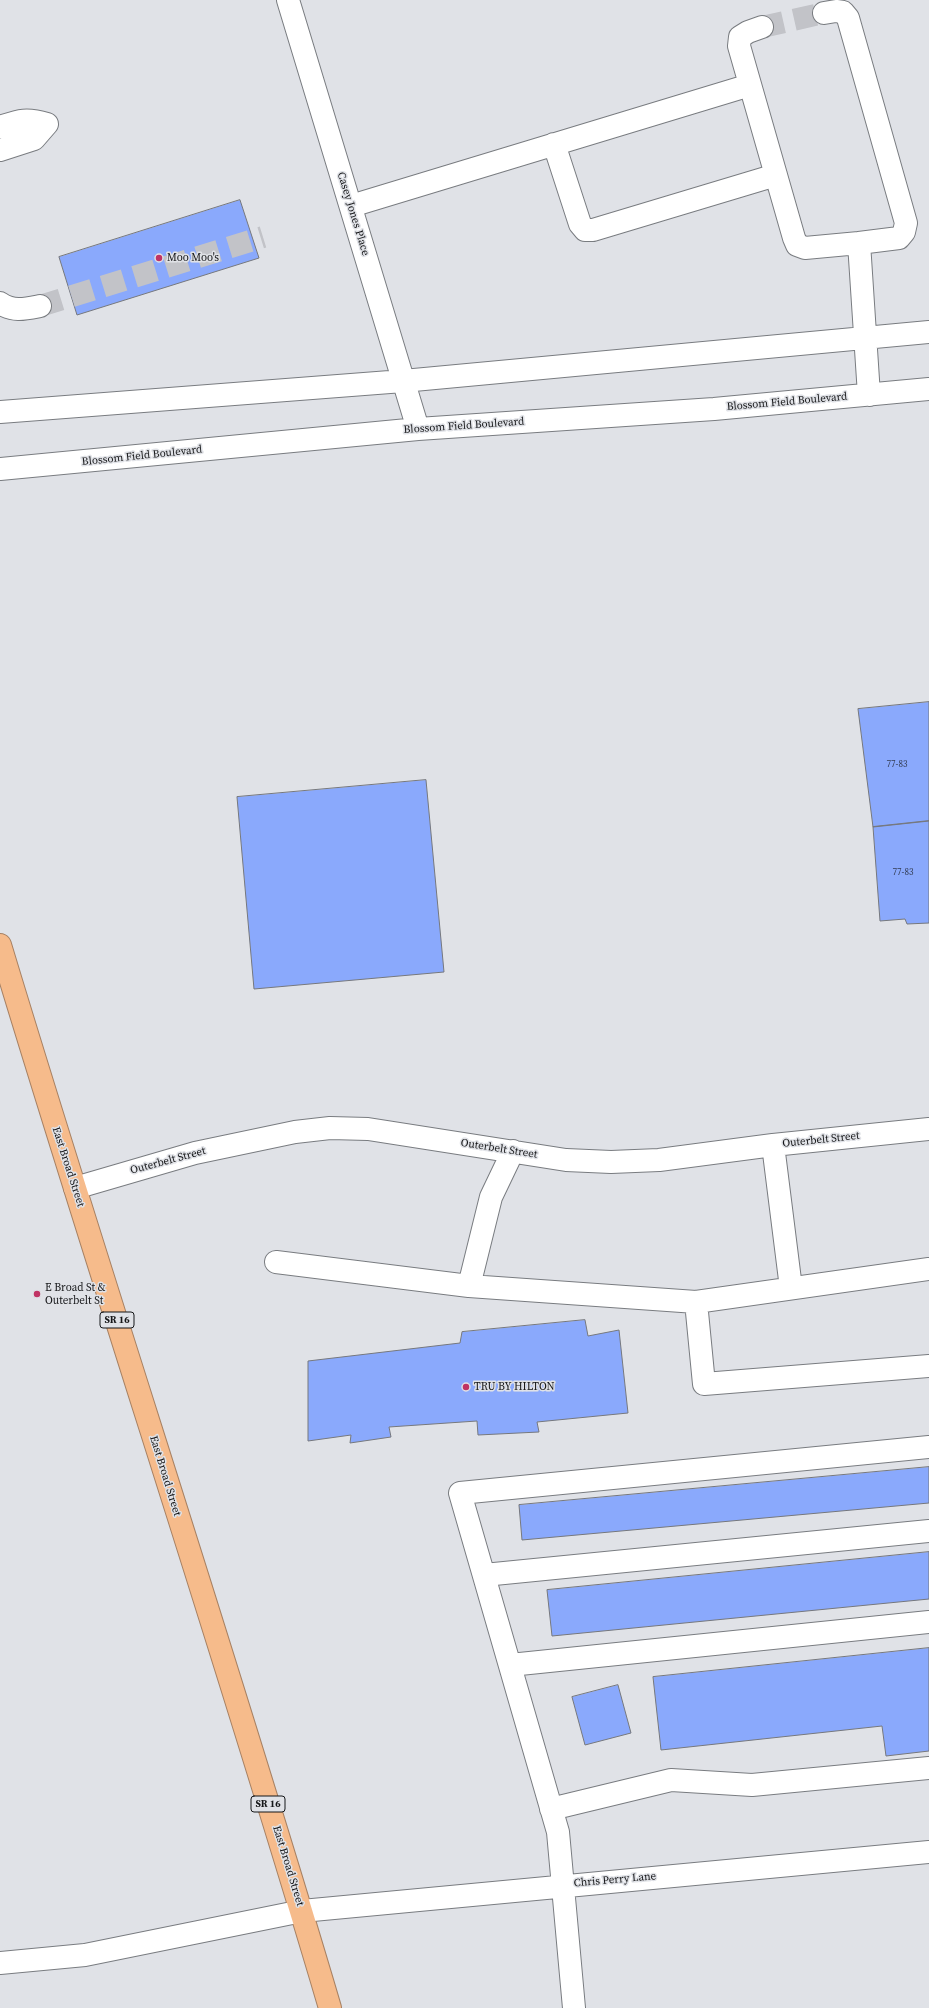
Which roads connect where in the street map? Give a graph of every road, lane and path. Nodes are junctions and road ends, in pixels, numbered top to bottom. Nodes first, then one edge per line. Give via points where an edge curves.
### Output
1 (288, 0) edge
2 (824, 13) tunnel mouth
3 (762, 27) tunnel mouth
4 (750, 85) junction
5 (0, 127) edge
6 (554, 144) junction
7 (0, 150) edge
8 (776, 175) junction
9 (351, 206) junction
10 (859, 243) junction
11 (0, 303) edge
12 (40, 306) tunnel mouth
13 (929, 332) edge
14 (864, 338) junction
15 (403, 381) junction
16 (929, 389) edge
17 (869, 395) junction
18 (0, 412) edge
19 (418, 429) junction
20 (0, 469) edge
21 (0, 945) edge
22 (929, 1129) edge
23 (773, 1145) junction
24 (513, 1151) junction
25 (75, 1188) junction
26 (276, 1262) dead end
27 (929, 1268) edge
28 (469, 1286) junction
29 (791, 1288) junction
30 (696, 1302) junction
31 (929, 1366) edge
32 (929, 1447) edge
33 (929, 1531) edge
34 (484, 1575) junction
35 (929, 1622) edge
36 (510, 1665) junction
37 (929, 1768) edge
38 (551, 1809) junction
39 (929, 1852) edge
40 (564, 1885) junction
41 (302, 1911) junction
42 (0, 1964) edge
43 (330, 2008) edge
44 (574, 2008) edge

1 - 9 street, Casey Jones Place
2 - 10 street via 843,12 848,18 906,223 899,238
3 - 4 street via 740,37 739,46
4 - 6 street
4 - 8 street
5 - 7 street via 30,119 47,124 34,138
6 - 8 street via 580,224 585,230 593,230
6 - 9 street
8 - 10 street via 797,245 805,248
9 - 15 street, Casey Jones Place
10 - 14 street
11 - 12 street via 8,308 23,310
13 - 14 street
14 - 15 street
14 - 17 street
15 - 18 street
15 - 19 street, Casey Jones Place
16 - 17 street, Blossom Field Boulevard
17 - 19 street, Blossom Field Boulevard via 714,409
19 - 20 street, Blossom Field Boulevard
21 - 25 highway, East Broad Street / SR 16
22 - 23 street, Outerbelt Street
23 - 24 street, Outerbelt Street via 659,1160 612,1162 566,1160
23 - 29 street
24 - 25 street, Outerbelt Street via 368,1129 330,1128 295,1132 195,1153
24 - 28 street via 491,1197
25 - 41 highway, East Broad Street / SR 16
26 - 28 street
27 - 29 street
28 - 30 street
29 - 30 street
30 - 31 street via 704,1384
32 - 34 street via 460,1493
33 - 34 street
34 - 36 street
35 - 36 street
36 - 38 street
37 - 38 street via 752,1785 671,1780
38 - 40 street via 558,1832
39 - 40 street, Chris Perry Lane
40 - 41 street, Chris Perry Lane
40 - 44 street
41 - 42 street, Chris Perry Lane via 85,1955
41 - 43 highway, East Broad Street / SR 16

